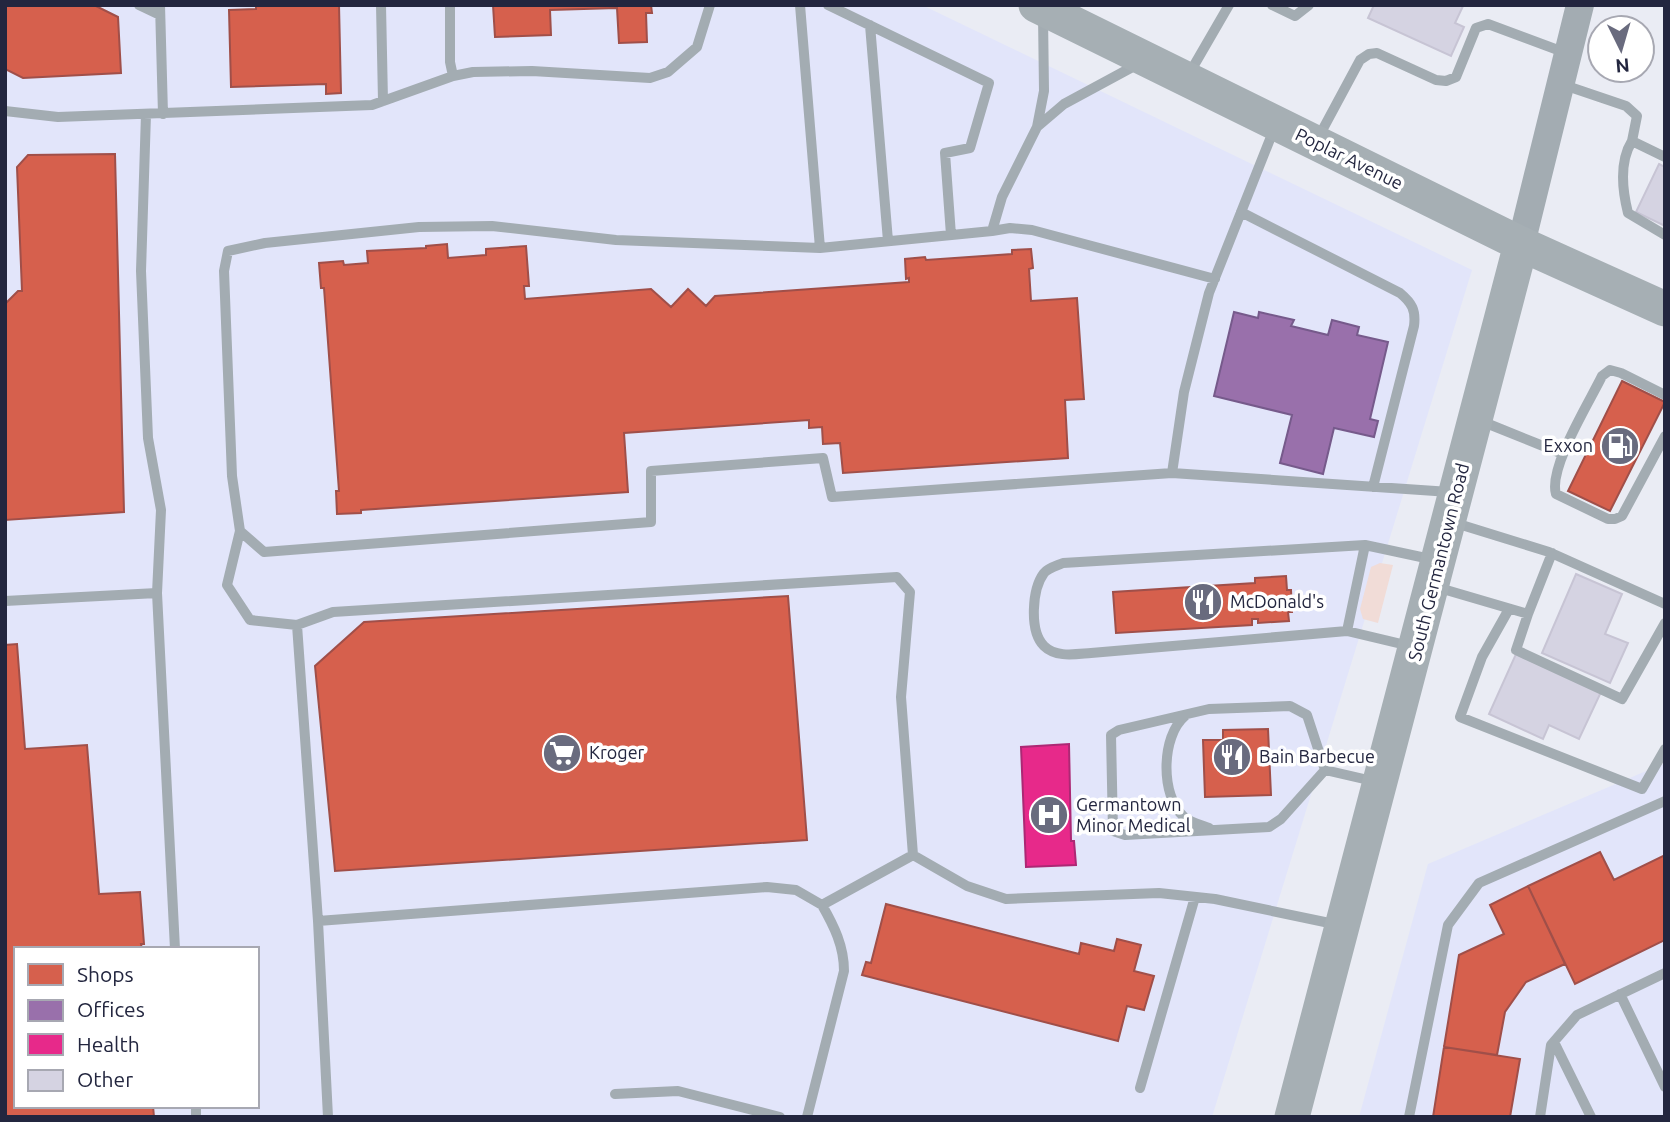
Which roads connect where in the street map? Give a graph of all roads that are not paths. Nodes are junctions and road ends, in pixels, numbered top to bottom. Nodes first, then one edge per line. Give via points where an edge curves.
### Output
1 (139, 5) edge
2 (381, 5) edge
3 (450, 5) edge
4 (710, 5) edge
5 (800, 5) edge
6 (828, 5) edge
7 (1229, 5) edge
8 (1272, 5) edge
9 (1309, 5) edge
10 (1580, 5) edge
11 (1040, 7) edge
12 (160, 10) edge
13 (870, 25) junction
14 (1569, 54) junction
15 (1146, 59) junction
16 (453, 76) junction
17 (1186, 79) junction
18 (1561, 84) junction
19 (383, 101) junction
20 (5, 111) edge
21 (146, 114) junction
22 (163, 114) junction
23 (1276, 123) junction
24 (1037, 127) junction
25 (1632, 141) junction
26 (1316, 143) junction
27 (1665, 157) edge
28 (1241, 212) junction
29 (992, 231) junction
30 (951, 235) junction
31 (1665, 235) edge
32 (888, 241) junction
33 (1521, 244) junction
34 (821, 248) junction
35 (1215, 279) junction
36 (1665, 309) edge
37 (1665, 395) edge
38 (1475, 419) junction
39 (1665, 436) edge
40 (1563, 454) junction
41 (1172, 473) junction
42 (1373, 487) junction
43 (1452, 507) junction
44 (240, 531) junction
45 (1365, 545) junction
46 (1552, 554) junction
47 (1435, 573) junction
48 (157, 593) junction
49 (5, 601) edge
50 (1665, 604) edge
51 (1509, 608) junction
52 (1528, 614) junction
53 (1665, 623) edge
54 (296, 625) junction
55 (1347, 631) junction
56 (1417, 648) junction
57 (1190, 713) junction
58 (1665, 749) edge
59 (1325, 770) junction
60 (1380, 783) junction
61 (1665, 801) edge
62 (1211, 829) junction
63 (913, 855) junction
64 (1195, 897) junction
65 (822, 905) junction
66 (317, 921) junction
67 (1342, 925) junction
68 (176, 947) edge
69 (1665, 973) edge
70 (1620, 994) junction
71 (1554, 1042) junction
72 (1665, 1087) edge
73 (1140, 1088) dead end
74 (615, 1094) dead end
75 (328, 1117) edge
76 (780, 1117) edge
77 (807, 1117) edge
78 (1292, 1117) edge
79 (1409, 1117) edge
80 (1540, 1117) edge
81 (1591, 1117) edge

1 - 12 lane
2 - 19 lane
3 - 16 lane
4 - 16 lane via 697,47 668,72 650,78 532,71
5 - 34 lane
6 - 13 lane
7 - 17 lane
8 - 9 lane via 1295,16
10 - 14 street, South Germantown Road
11 - 15 main road, Poplar Avenue
11 - 24 lane via 1044,91
12 - 22 lane
13 - 30 lane via 989,83 970,148 945,153
13 - 32 lane
14 - 18 street, South Germantown Road
14 - 26 lane via 1488,24 1476,28 1456,77 1446,81 1377,53 1369,54 1360,60
15 - 17 main road, Poplar Avenue
15 - 24 lane via 1064,104
16 - 19 lane
17 - 23 main road, Poplar Avenue
18 - 25 lane via 1626,106 1637,116
18 - 33 street, South Germantown Road
19 - 22 lane
20 - 21 lane via 58,117
21 - 22 lane
21 - 48 lane via 141,271 148,438 161,510
23 - 26 main road, Poplar Avenue
23 - 28 lane
24 - 29 lane via 1002,197
25 - 27 lane
25 - 31 lane via 1625,153 1622,191 1628,213
26 - 33 main road, Poplar Avenue
28 - 35 lane
28 - 42 lane via 1400,293 1412,304 1414,326
29 - 30 lane
29 - 35 lane via 1032,230
30 - 32 lane
32 - 34 lane
33 - 36 main road, Poplar Avenue
33 - 38 main road, South Germantown Road
34 - 44 lane via 616,240 492,226 419,227 229,251 224,271 232,476
35 - 41 lane via 1184,392
37 - 40 lane via 1610,370 1602,376
38 - 40 lane
38 - 43 main road, South Germantown Road
39 - 40 lane via 1622,516 1615,519 1556,494 1553,486
41 - 42 lane
41 - 44 lane via 832,497 823,458 651,471 651,522 264,552
42 - 43 lane
43 - 46 lane
43 - 47 main road, South Germantown Road
44 - 54 lane via 227,585 250,620
45 - 47 lane
45 - 55 lane
45 - 55 lane via 1063,563 1046,570 1034,605 1037,634 1045,647 1060,654
46 - 50 lane
46 - 52 lane
47 - 51 lane
47 - 56 main road, South Germantown Road
48 - 49 lane
48 - 68 lane
51 - 52 lane
51 - 58 lane via 1482,657 1460,717 1642,789
52 - 53 lane via 1516,650 1622,699
54 - 63 lane via 332,612 897,577 910,592 901,698
54 - 66 lane
55 - 56 lane
56 - 60 main road, South Germantown Road
57 - 59 lane via 1290,706 1307,715
57 - 62 lane via 1177,723 1169,740 1170,793 1184,818
57 - 62 lane via 1119,730 1111,736 1114,831 1125,835
59 - 60 lane
59 - 62 lane via 1269,827
60 - 67 main road, South Germantown Road
61 - 79 lane via 1479,883 1447,925
63 - 64 lane via 967,886 1006,899 1159,893
63 - 65 lane
64 - 67 lane
64 - 73 lane
65 - 66 lane via 796,890 767,887
65 - 77 lane via 839,937 844,971
66 - 75 lane
67 - 78 main road, South Germantown Road
69 - 70 lane
70 - 71 lane via 1577,1014
70 - 72 lane
71 - 80 lane
71 - 81 lane
74 - 76 lane via 678,1091

